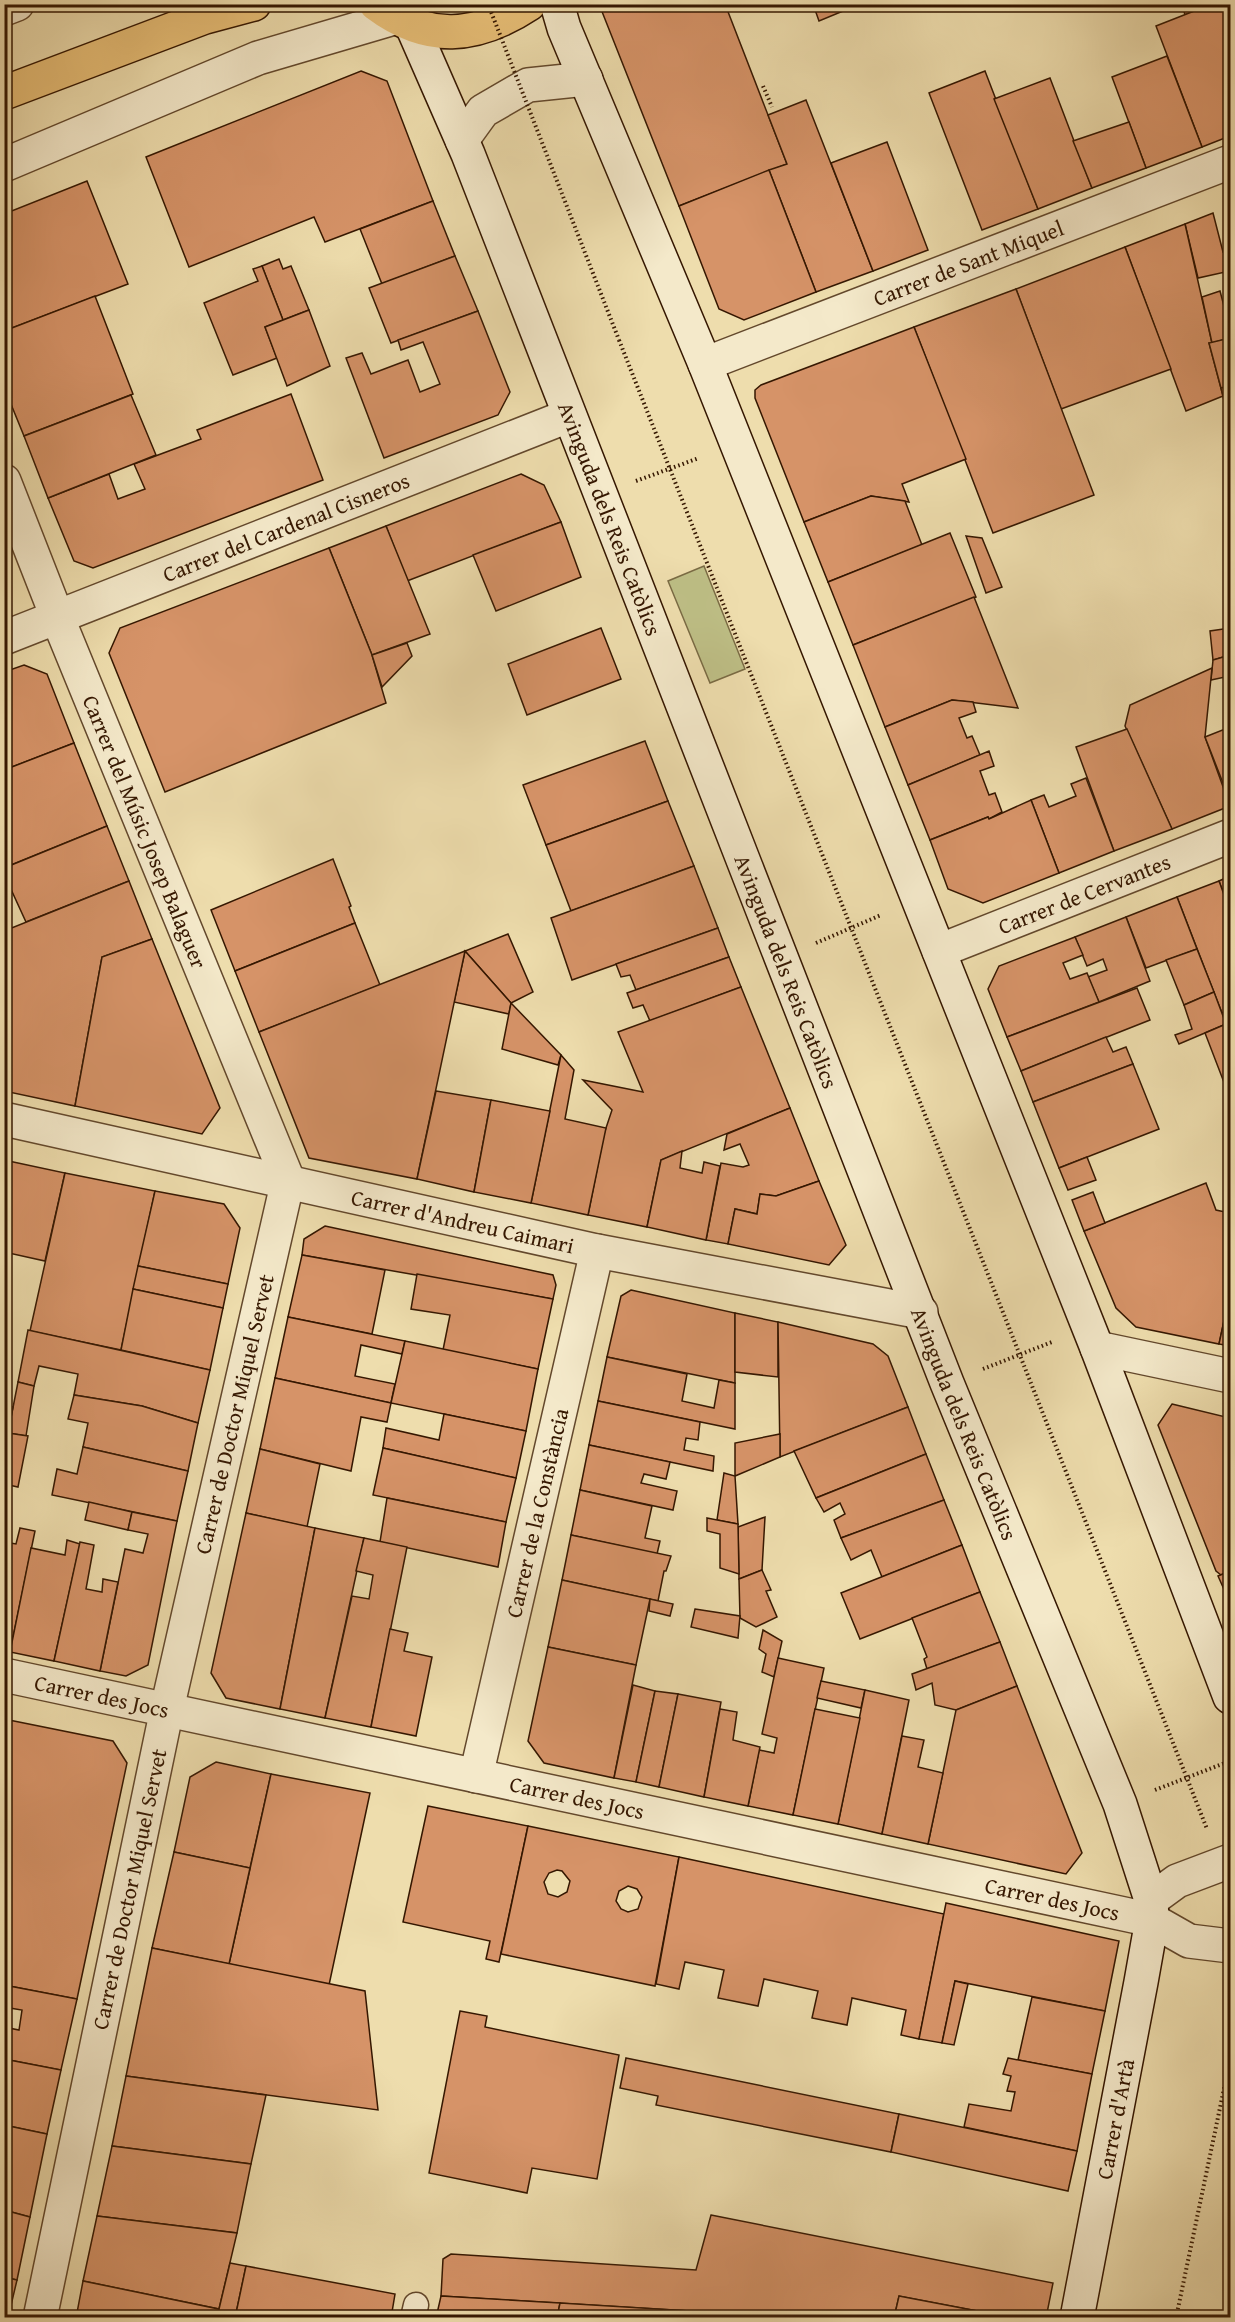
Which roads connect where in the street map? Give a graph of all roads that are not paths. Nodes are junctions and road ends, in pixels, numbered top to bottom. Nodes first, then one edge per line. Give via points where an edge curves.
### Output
1 (17, 4) edge
2 (254, 4) edge
3 (529, 4) edge
4 (557, 4) edge
5 (4, 9) edge
6 (214, 11) edge
7 (394, 16) edge
8 (586, 79) junction
9 (4, 93) edge
10 (462, 140) junction
11 (1230, 162) edge
12 (4, 165) edge
13 (705, 364) junction
14 (568, 416) junction
15 (4, 481) edge
16 (58, 619) junction
17 (4, 638) edge
18 (1230, 836) edge
19 (939, 951) junction
20 (4, 1119) edge
21 (288, 1180) junction
22 (597, 1251) junction
23 (921, 1312) junction
24 (1093, 1338) junction
25 (1230, 1376) edge
26 (4, 1675) edge
27 (1230, 1696) edge
28 (167, 1709) junction
29 (476, 1776) junction
30 (1225, 1863) edge
31 (1151, 1910) junction
32 (1230, 1946) edge
33 (39, 2318) edge
34 (1077, 2318) edge

1 - 5 street
2 - 6 main road
3 - 7 main road via 503,21 469,32 435,32
4 - 8 street
6 - 9 main road
7 - 10 street, Avinguda dels Reis Catòlics
7 - 12 street via 258,58
8 - 10 street via 528,85 483,111
8 - 13 street
10 - 14 street, Avinguda dels Reis Catòlics
11 - 13 street, Carrer de Sant Miquel
13 - 19 street
14 - 16 street, Carrer del Cardenal Cisneros
14 - 23 street, Avinguda dels Reis Catòlics
15 - 16 street, Carrer del Músic Josep Balaguer
16 - 17 street, Carrer del Cardenal Cisneros
16 - 21 street, Carrer del Músic Josep Balaguer
18 - 19 street, Carrer de Cervantes
19 - 24 street
20 - 21 street, Carrer d'Andreu Caimari
21 - 22 street, Carrer d'Andreu Caimari
21 - 28 street, Carrer de Doctor Miquel Servet
22 - 23 street, Carrer d'Andreu Caimari
22 - 29 street, Carrer de la Constància
23 - 31 street, Avinguda dels Reis Catòlics via 1120,1804
24 - 25 street
24 - 27 street
26 - 28 street, Carrer des Jocs
28 - 29 street, Carrer des Jocs
28 - 33 street, Carrer de Doctor Miquel Servet
29 - 31 street, Carrer des Jocs
30 - 31 street via 1177,1881
31 - 32 street, Carrer des Jocs via 1189,1941
31 - 34 street, Carrer d'Artà

